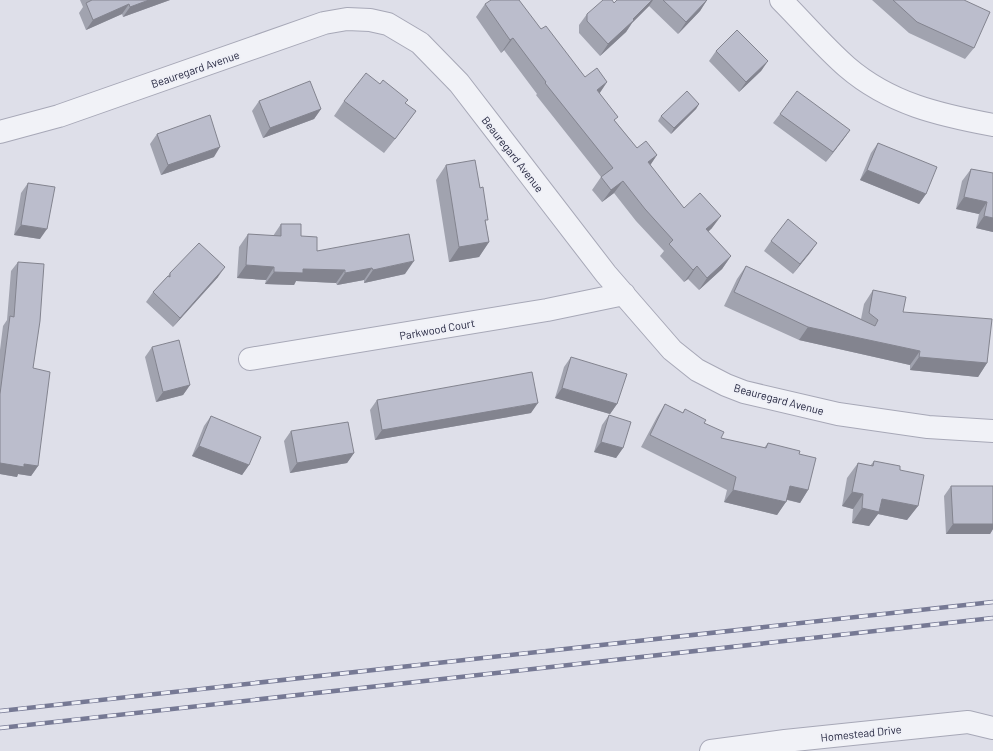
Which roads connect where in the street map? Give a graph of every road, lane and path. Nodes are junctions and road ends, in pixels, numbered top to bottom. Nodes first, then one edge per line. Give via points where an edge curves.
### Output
1 (781, 0) edge
2 (993, 125) edge
3 (0, 132) edge
4 (624, 294) junction
5 (250, 359) dead end
6 (993, 431) edge
7 (993, 728) edge
8 (720, 750) edge

1 - 2 street via 848,68 880,90 937,114
3 - 4 street, Beauregard Avenue via 59,116 324,23 347,19 388,24 420,43 459,83
4 - 5 street, Parkwood Court
4 - 6 street, Beauregard Avenue via 672,350 697,370 744,392 838,414 928,427
7 - 8 street, Homestead Drive via 968,722

